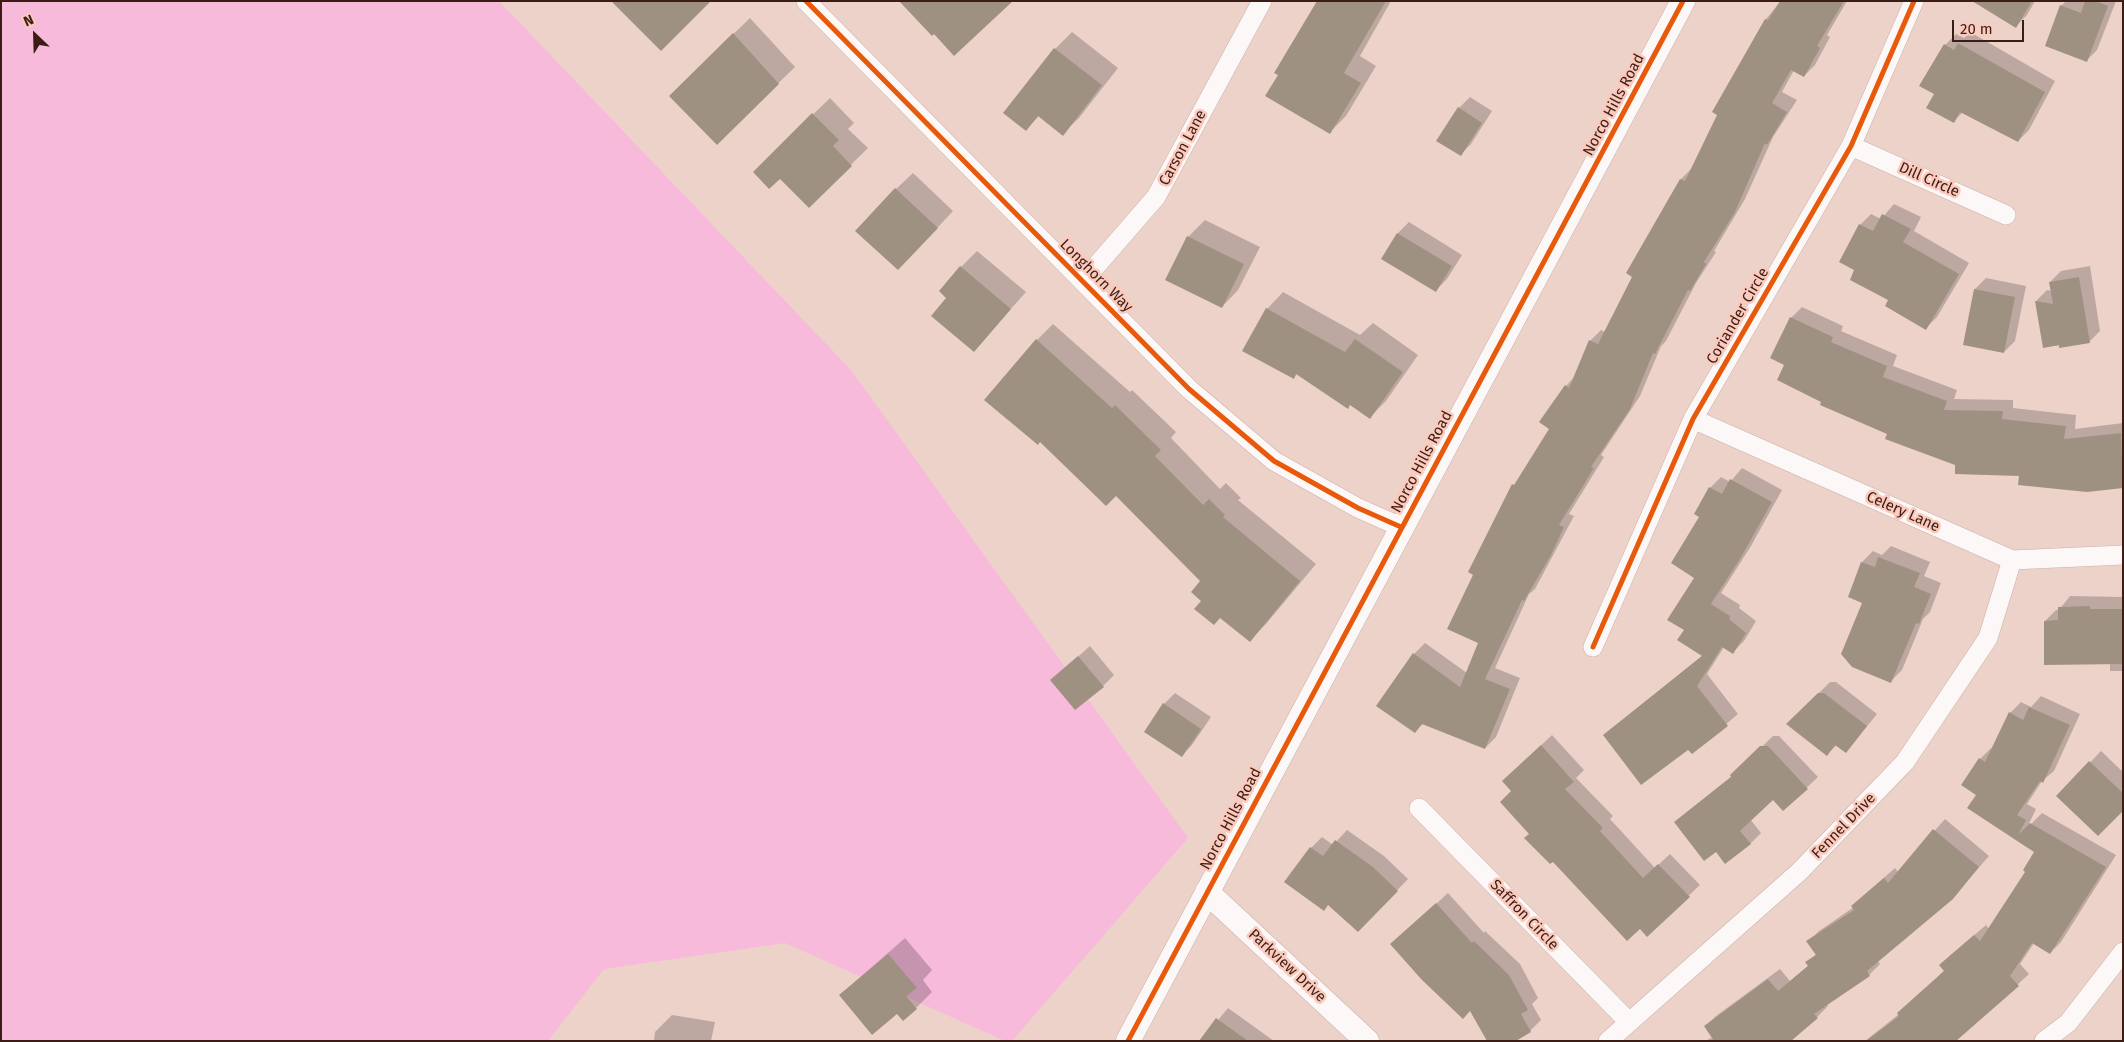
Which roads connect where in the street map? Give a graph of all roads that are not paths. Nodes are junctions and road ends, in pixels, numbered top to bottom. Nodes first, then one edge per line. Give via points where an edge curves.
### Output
1 (806, 1) edge
2 (1262, 1) edge
3 (1684, 1) edge
4 (1914, 1) edge
5 (1851, 146) junction
6 (2006, 215) dead end
7 (1083, 281) junction
8 (1693, 419) junction
9 (1401, 527) junction
10 (2123, 555) edge
11 (2012, 560) junction
12 (1593, 647) dead end
13 (1419, 808) dead end
14 (1207, 892) junction
15 (2123, 952) edge
16 (1629, 1022) junction
17 (1128, 1041) edge
18 (1367, 1041) edge
19 (1608, 1041) edge
20 (2044, 1041) edge

1 - 7 street, Longhorn Way
2 - 7 street, Carson Lane via 1156,197
3 - 9 street, Norco Hills Road
4 - 5 street, Coriander Circle
5 - 6 street, Dill Circle
5 - 8 street, Coriander Circle
7 - 9 street, Longhorn Way via 1189,389 1274,461 1358,508
8 - 11 street, Celery Lane
8 - 12 street, Coriander Circle
9 - 14 street, Norco Hills Road
10 - 11 street, Celery Lane
11 - 16 street, Fennel Drive via 1988,638 1905,762 1799,872
13 - 16 street, Saffron Circle
14 - 17 street, Norco Hills Road
14 - 18 street, Parkview Drive
15 - 20 street via 2068,1023
16 - 19 street, Fennel Drive

